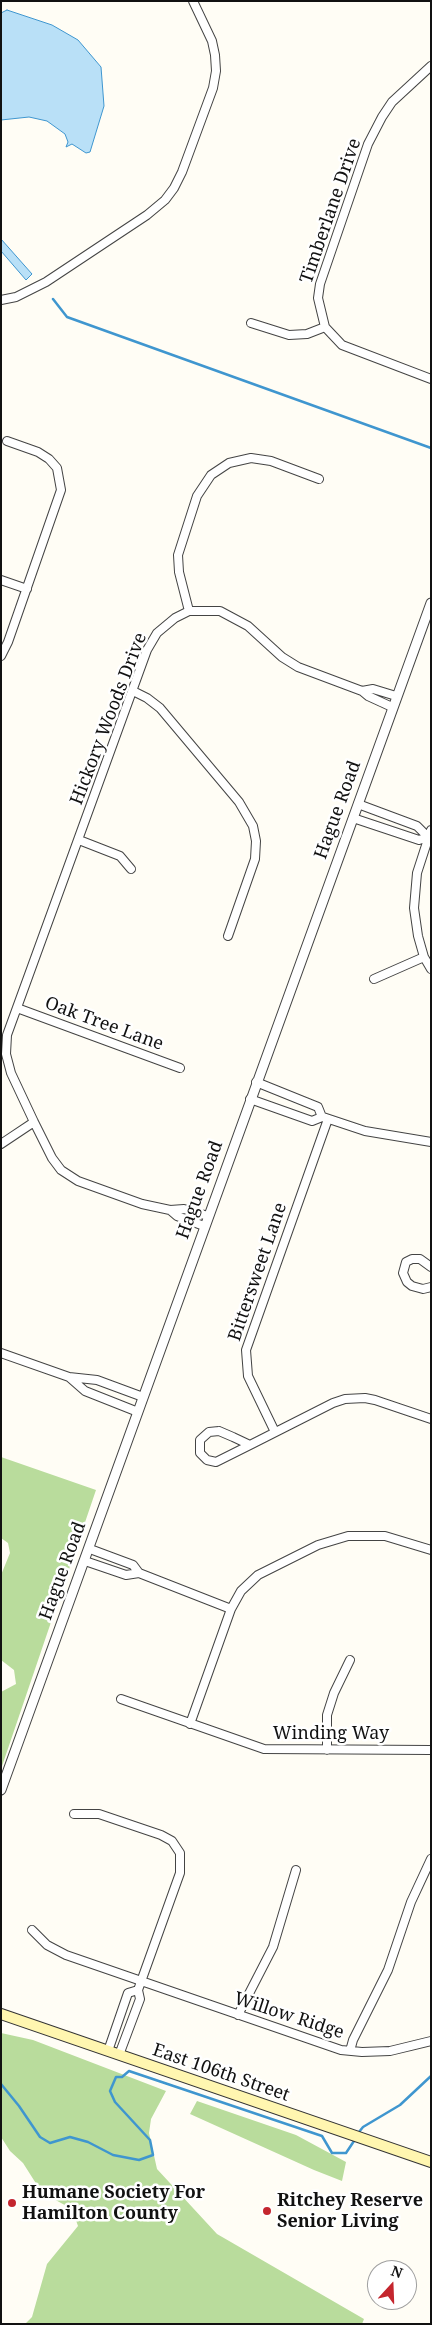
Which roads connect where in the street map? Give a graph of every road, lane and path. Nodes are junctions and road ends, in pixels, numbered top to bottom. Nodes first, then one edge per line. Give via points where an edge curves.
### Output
1 (193, 1) edge
2 (431, 66) edge
3 (1, 300) edge
4 (251, 323) dead end
5 (325, 327) junction
6 (431, 380) edge
7 (7, 441) dead end
8 (319, 479) dead end
9 (1, 580) edge
10 (27, 589) junction
11 (431, 603) edge
12 (189, 611) junction
13 (1, 656) edge
14 (133, 691) junction
15 (362, 691) junction
16 (396, 696) junction
17 (392, 707) junction
18 (358, 804) junction
19 (353, 818) junction
20 (430, 835) edge
21 (79, 840) junction
22 (131, 869) dead end
23 (228, 936) dead end
24 (424, 957) junction
25 (431, 969) edge
26 (374, 979) dead end
27 (17, 1008) junction
28 (180, 1068) dead end
29 (256, 1082) junction
30 (250, 1099) junction
31 (325, 1118) junction
32 (34, 1122) junction
33 (431, 1142) edge
34 (1, 1144) edge
35 (170, 1210) junction
36 (208, 1216) junction
37 (204, 1226) junction
38 (431, 1267) edge
39 (431, 1287) edge
40 (1, 1353) edge
41 (69, 1377) junction
42 (143, 1397) junction
43 (138, 1412) junction
44 (431, 1419) edge
45 (275, 1432) junction
46 (250, 1446) junction
47 (90, 1549) junction
48 (431, 1550) edge
49 (85, 1561) junction
50 (139, 1573) junction
51 (231, 1610) junction
52 (350, 1660) dead end
53 (121, 1699) dead end
54 (190, 1724) junction
55 (326, 1750) junction
56 (431, 1750) edge
57 (1, 1790) edge
58 (74, 1814) dead end
59 (431, 1859) edge
60 (296, 1870) dead end
61 (32, 1930) dead end
62 (140, 1986) junction
63 (1, 2014) edge
64 (238, 2015) junction
65 (431, 2041) edge
66 (108, 2051) junction
67 (350, 2051) junction
68 (119, 2055) junction
69 (431, 2162) edge

1 - 3 street via 212,41 216,71 199,126 174,188 147,215 37,287
2 - 5 street, Timberlane Drive via 392,102 368,144 319,287 319,309
4 - 5 street via 289,335 307,334
5 - 6 street via 350,350
7 - 10 street via 49,458 57,468 61,483 60,498
8 - 12 street via 251,458 229,463 211,475 197,496 179,547 180,572
9 - 10 street
10 - 13 street
11 - 16 street, Hague Road
12 - 14 street, Hickory Woods Drive via 167,622 157,633 147,650
12 - 15 street, Hickory Woods Drive via 211,609 225,612 248,626 298,667
14 - 21 street, Hickory Woods Drive
14 - 23 street via 160,708 239,802 250,820 256,841 255,859
15 - 16 street, Hickory Woods Drive via 373,689
15 - 17 street, Hickory Woods Drive
16 - 17 street, Hague Road
17 - 18 street, Hague Road
18 - 19 street, Hague Road
18 - 20 street via 417,826
19 - 20 street via 419,840
19 - 29 street, Hague Road
20 - 24 street via 417,873 414,895 416,926
21 - 22 street via 120,856
21 - 27 street, Hickory Woods Drive
24 - 25 street
24 - 26 street
27 - 28 street, Oak Tree Lane
27 - 32 street, Hickory Woods Drive via 8,1035 7,1059
29 - 30 street, Hague Road
29 - 31 street via 318,1107
30 - 31 street via 312,1121
30 - 36 street, Hague Road
31 - 33 street via 366,1131
31 - 45 street, Bittersweet Lane via 246,1350 248,1376
32 - 34 street
32 - 35 street, Hickory Woods Drive via 52,1158 66,1174 142,1204
35 - 36 street via 184,1209
35 - 37 street
36 - 37 street, Hague Road
37 - 42 street, Hague Road
38 - 39 street via 412,1259 406,1262 402,1273 412,1286
40 - 41 street
41 - 42 street via 96,1380
41 - 43 street via 84,1391
42 - 43 street, Hague Road
43 - 47 street, Hague Road
44 - 45 street via 375,1400 351,1398 332,1403
45 - 46 street
46 - 46 street via 213,1431 202,1436 199,1445 203,1457 216,1462
47 - 49 street, Hague Road
47 - 50 street via 133,1565
48 - 51 street via 386,1536 334,1539 258,1574 242,1591
49 - 50 street via 126,1575
49 - 57 street, Hague Road
50 - 51 street
51 - 54 street
52 - 55 street via 326,1715
53 - 54 street, Winding Way
54 - 55 street, Winding Way via 264,1749
55 - 56 street, Winding Way
58 - 62 street via 99,1814 161,1835 172,1841 180,1853 180,1873
59 - 67 street via 411,1902 388,1970
60 - 64 street via 273,1947
61 - 62 street, Willow Ridge via 53,1949
62 - 64 street, Willow Ridge
62 - 66 street via 128,1993
62 - 68 street via 140,1999
63 - 66 main road, East 106th Street
64 - 67 street, Willow Ridge
65 - 67 street, Willow Ridge via 390,2051
66 - 68 main road, East 106th Street
68 - 69 main road, East 106th Street

